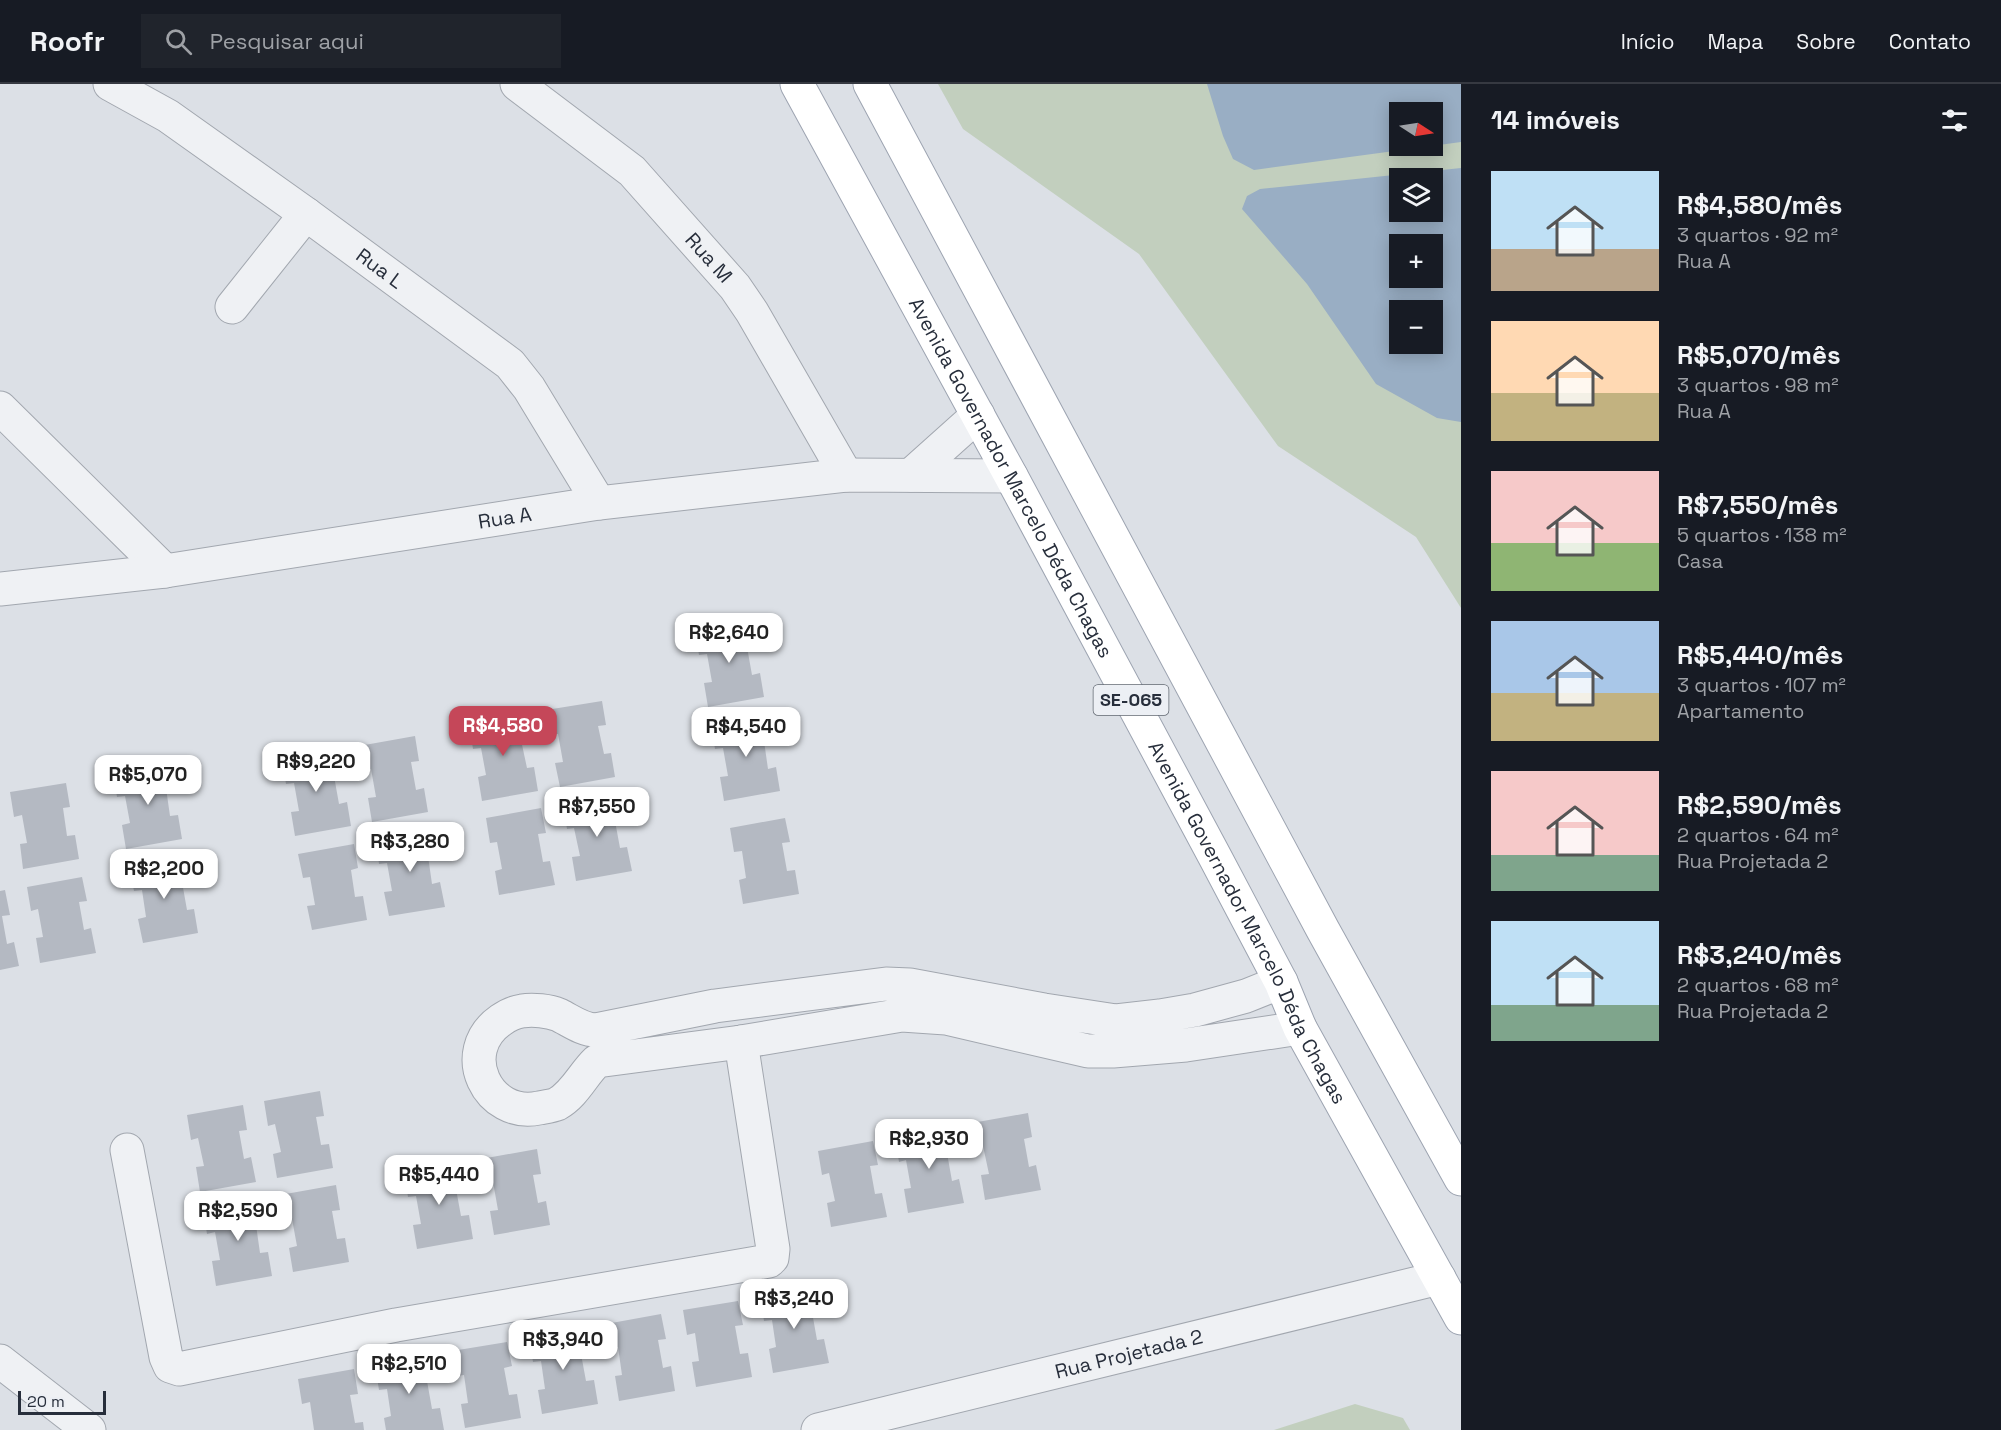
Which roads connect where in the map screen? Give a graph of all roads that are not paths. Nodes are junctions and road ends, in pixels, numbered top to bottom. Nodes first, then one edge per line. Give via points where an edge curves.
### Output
1 (110, 84) edge
2 (517, 84) edge
3 (797, 84) edge
4 (870, 84) edge
5 (306, 213) junction
6 (232, 307) dead end
7 (0, 408) edge
8 (978, 415) junction
9 (846, 475) junction
10 (911, 475) junction
11 (1011, 476) junction
12 (599, 503) junction
13 (165, 572) junction
14 (0, 589) edge
15 (1281, 982) junction
16 (1300, 1028) junction
17 (741, 1042) junction
18 (127, 1150) dead end
19 (1461, 1179) edge
20 (1439, 1278) junction
21 (1461, 1318) edge
22 (0, 1361) edge
23 (89, 1430) edge
24 (818, 1430) edge

1 - 5 street, Rua L via 168,116
2 - 9 street, Rua M via 628,166 735,287
3 - 8 main road, Avenida Governador Marcelo Déda Chagas / SE-065
4 - 19 main road, SE-065 via 1323,930
5 - 6 street
5 - 12 street, Rua L via 510,364 529,388
7 - 13 street
8 - 10 street
8 - 11 main road, Avenida Governador Marcelo Déda Chagas / SE-065
9 - 10 street, Rua A
9 - 12 street, Rua A
10 - 11 street, Rua A
11 - 15 main road, Avenida Governador Marcelo Déda Chagas / SE-065
12 - 13 street, Rua A
13 - 14 street, Rua A
15 - 16 main road, Avenida Governador Marcelo Déda Chagas / SE-065
15 - 17 street via 1195,1010 1116,1021 886,984 715,1006 602,1030 587,1029 556,1014 522,1011 492,1026 480,1043 478,1063 486,1087 505,1104 528,1110 556,1104 576,1088 597,1061
16 - 17 street via 1186,1045 1088,1051 946,1018 902,1015
16 - 20 main road, Avenida Governador Marcelo Déda Chagas / SE-065
17 - 18 street via 773,1249 769,1261 396,1325 180,1369 171,1366 166,1357
20 - 21 main road, Avenida Governador Marcelo Déda Chagas / SE-065
20 - 24 street, Rua Projetada 2
22 - 23 street

